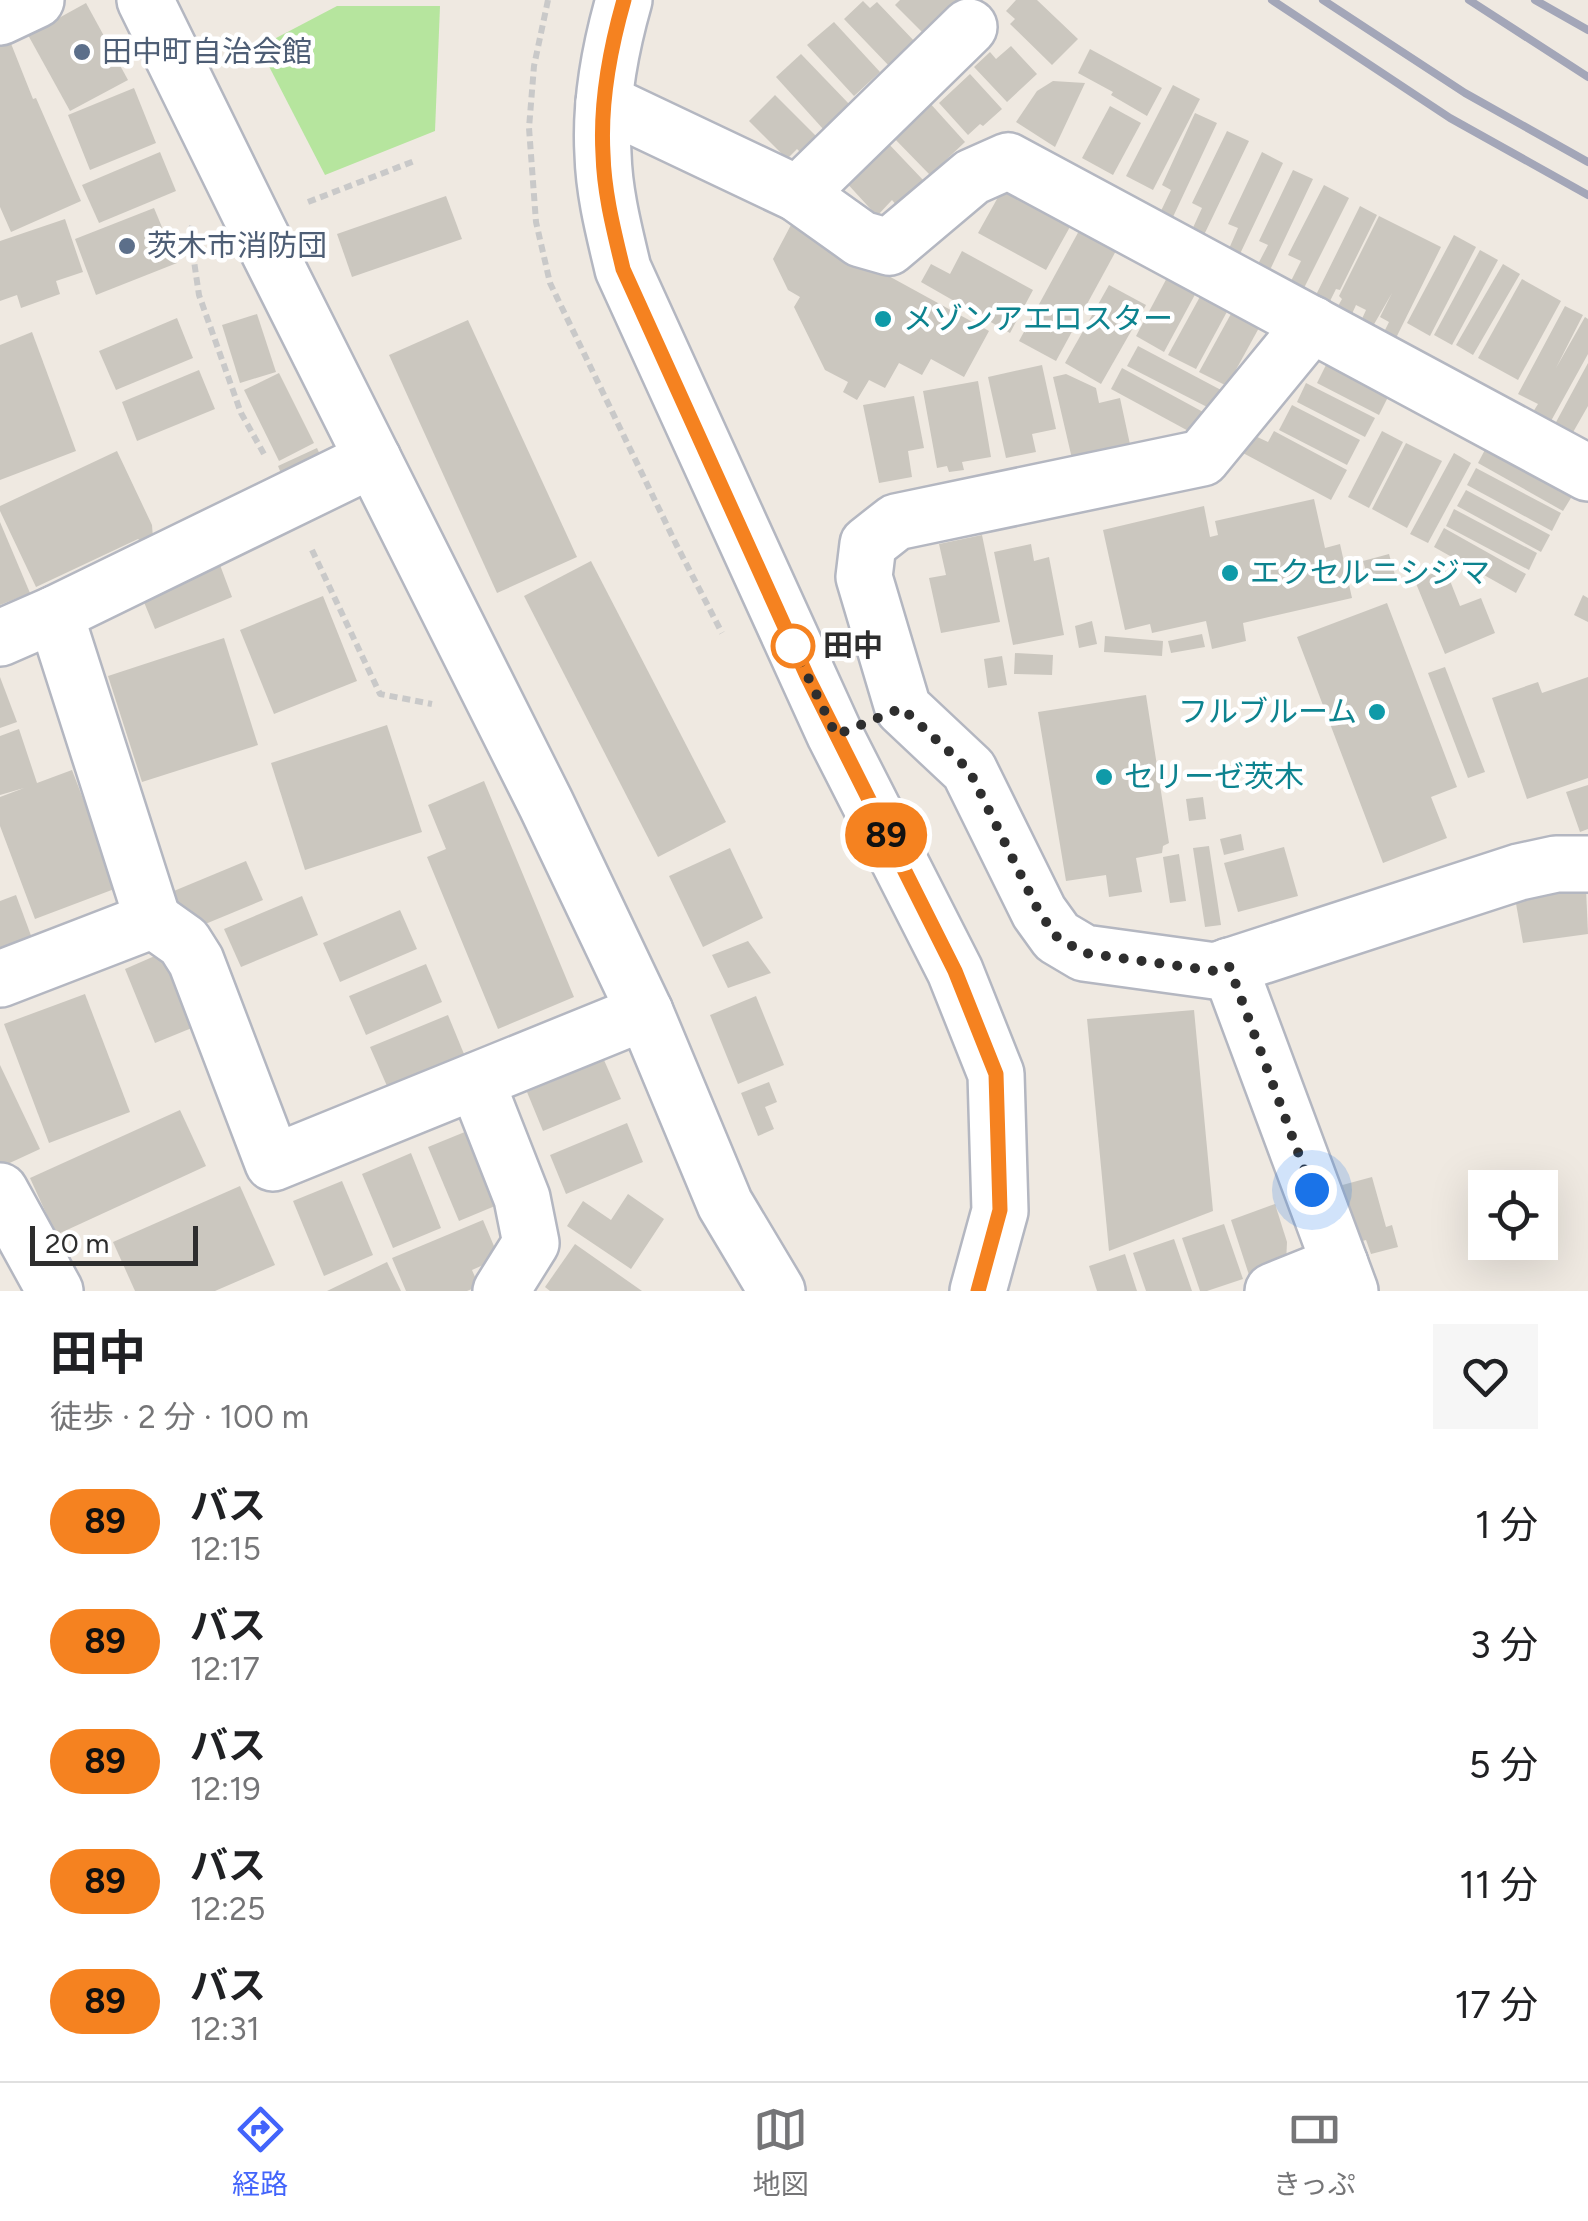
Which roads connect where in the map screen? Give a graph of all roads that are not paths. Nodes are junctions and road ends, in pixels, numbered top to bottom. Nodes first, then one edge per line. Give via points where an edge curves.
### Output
1 (36, 0) edge
2 (146, 0) edge
3 (624, 0) edge
4 (0, 17) edge
5 (969, 27) dead end
6 (604, 102) junction
7 (798, 194) junction
8 (1312, 324) junction
9 (373, 460) junction
10 (1588, 473) edge
11 (55, 614) junction
12 (0, 638) edge
13 (902, 708) junction
14 (836, 735) junction
15 (1588, 864) edge
16 (152, 920) junction
17 (1229, 966) junction
18 (0, 979) edge
19 (645, 1012) junction
20 (476, 1080) junction
21 (0, 1191) edge
22 (1345, 1278) edge
23 (55, 1291) edge
24 (501, 1291) edge
25 (777, 1291) edge
26 (978, 1291) edge
27 (1273, 1291) edge

1 - 4 street
2 - 9 street
3 - 6 street
5 - 7 street
6 - 7 street
6 - 14 street via 602,154 623,269
7 - 8 street via 861,239 889,247 972,177 1008,161
8 - 10 street
8 - 13 street via 1202,458 896,522 868,544 864,577
9 - 11 street
9 - 19 street
11 - 12 street
11 - 16 street
13 - 14 street
13 - 17 street via 969,770 1057,937 1084,953 1215,971
14 - 26 street via 955,971 996,1074 1000,1210
15 - 17 street via 1518,872
16 - 18 street
16 - 20 street via 184,942 196,961 273,1162
17 - 22 street
19 - 20 street
19 - 25 street via 725,1204
20 - 24 street via 522,1198 530,1243
21 - 23 street
22 - 27 street

